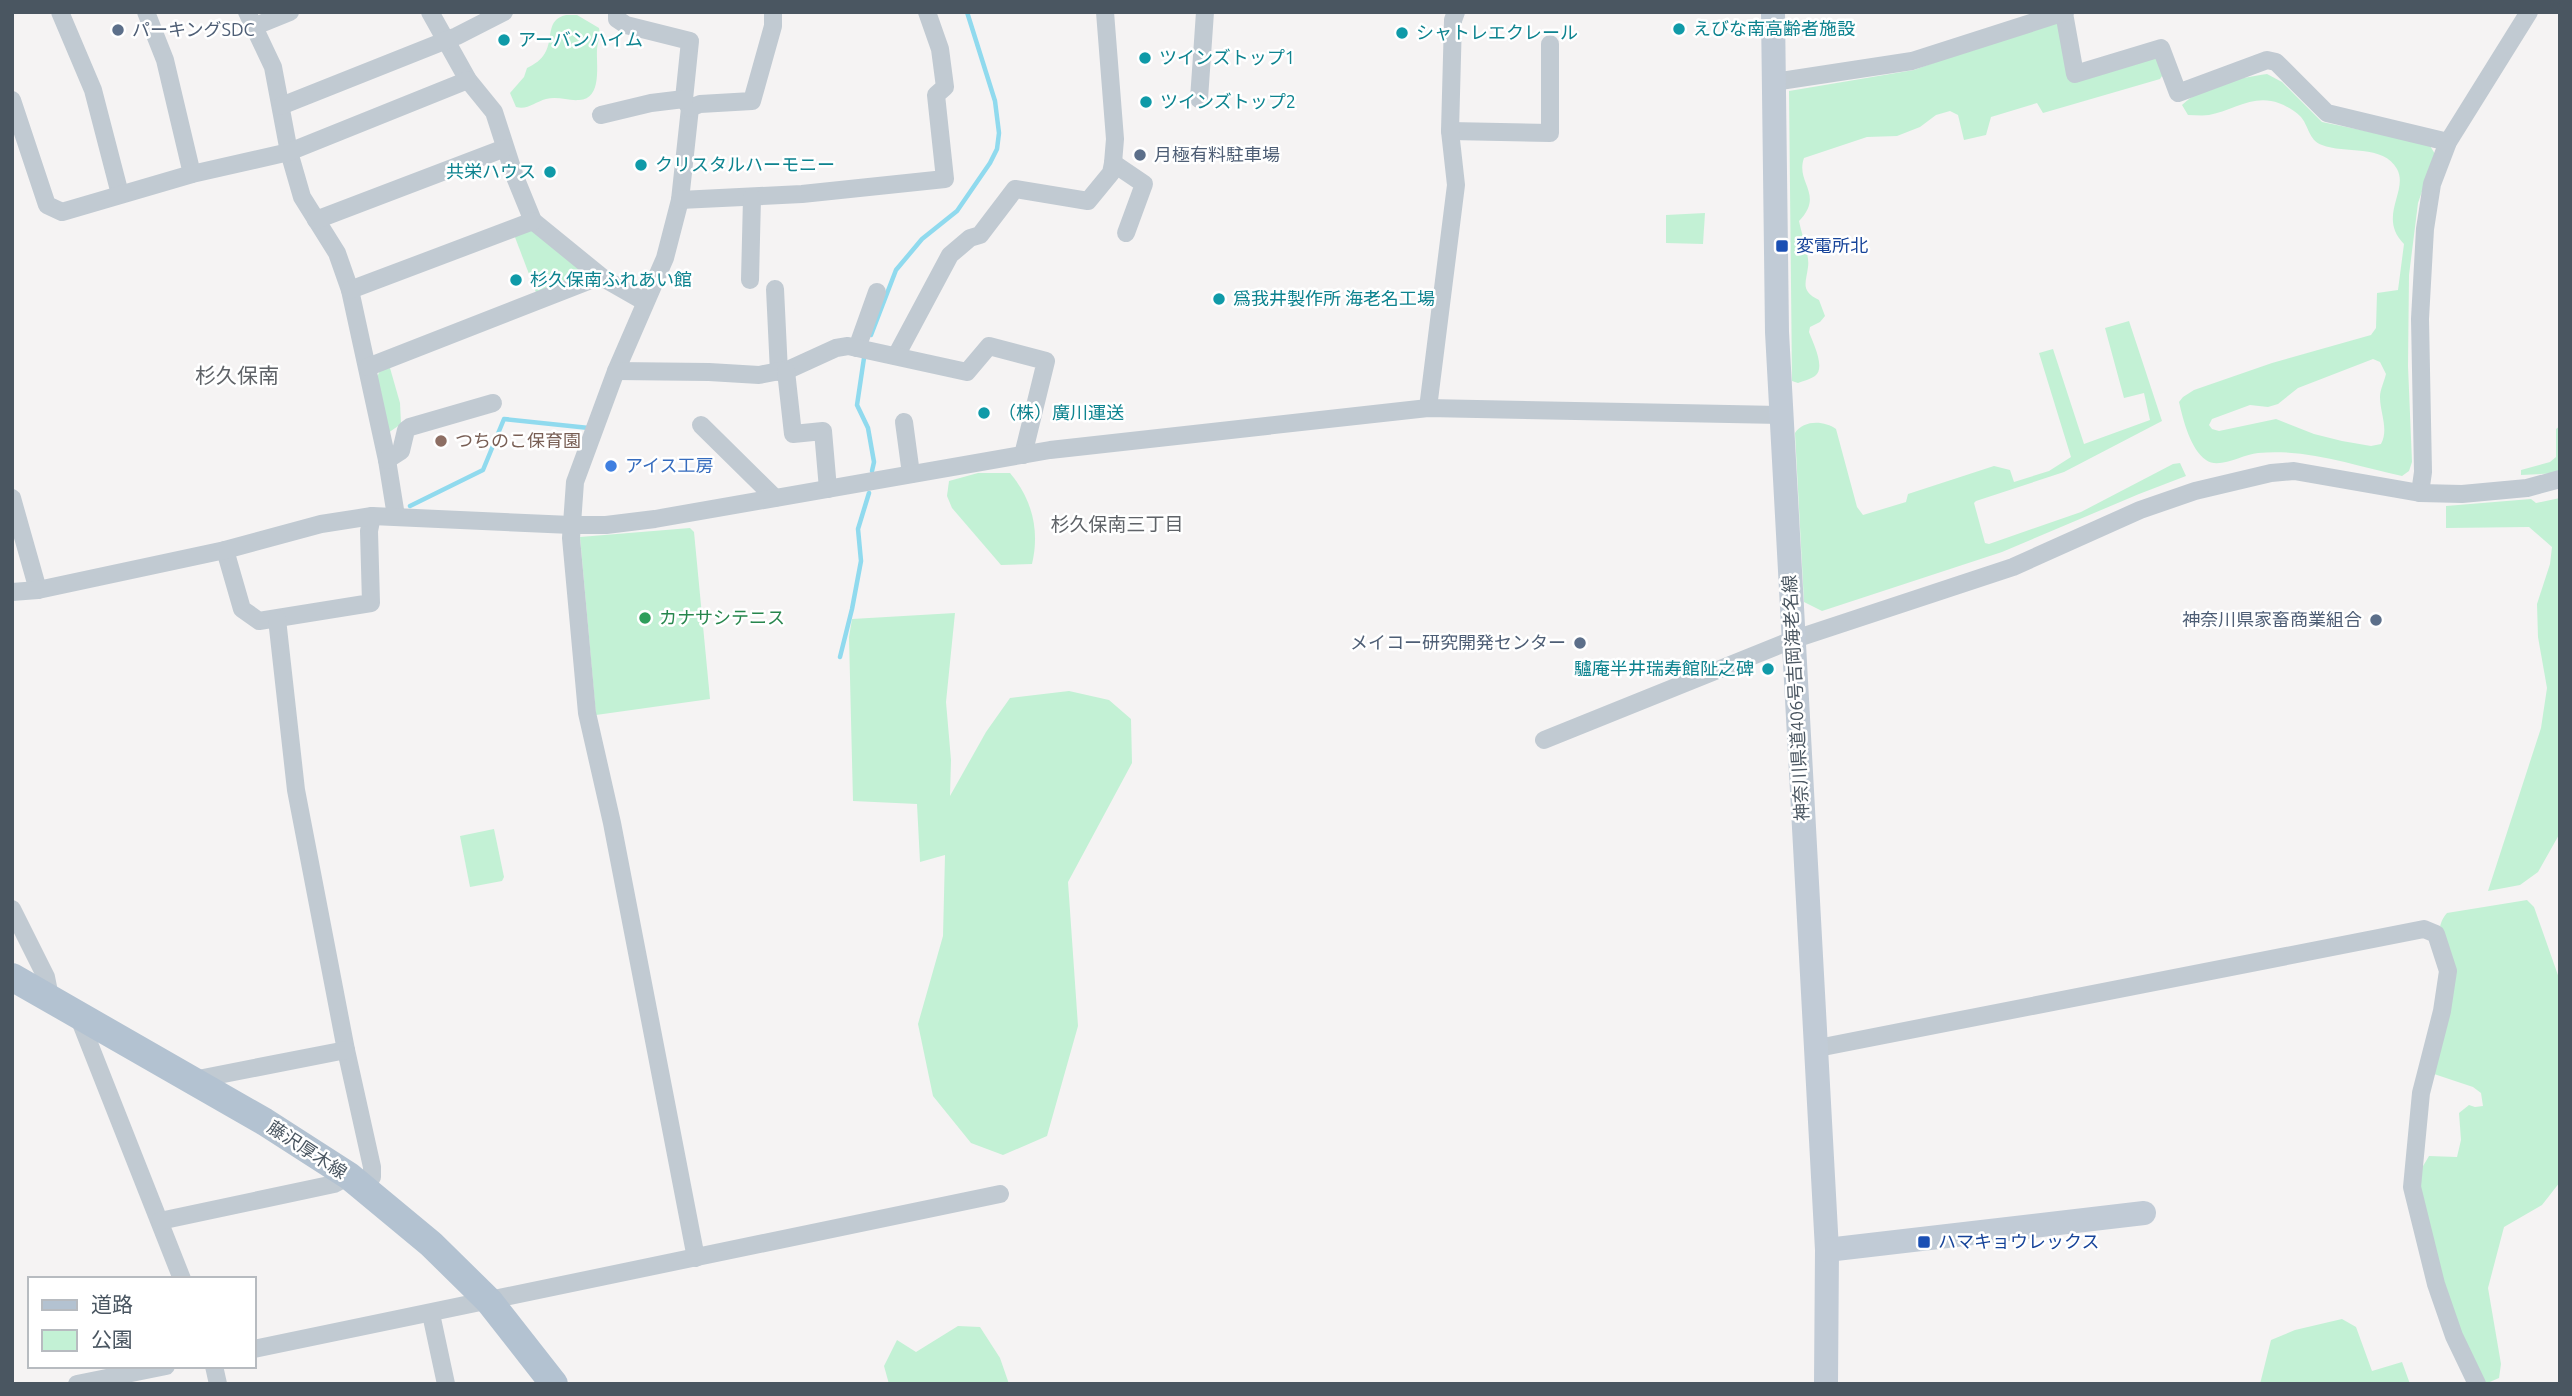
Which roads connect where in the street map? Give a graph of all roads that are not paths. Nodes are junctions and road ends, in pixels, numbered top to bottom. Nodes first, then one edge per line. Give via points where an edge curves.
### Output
1 (60, 12) edge
2 (146, 12) edge
3 (290, 12) edge
4 (430, 12) edge
5 (504, 12) edge
6 (617, 12) edge
7 (773, 12) edge
8 (1105, 12) edge
9 (1205, 12) edge
10 (1773, 12) edge
11 (2529, 12) edge
12 (2064, 13) edge
13 (929, 15) edge
14 (1450, 15) edge
15 (250, 19) edge
16 (445, 40) junction
17 (1550, 44) dead end
18 (468, 79) junction
19 (1774, 82) junction
20 (1199, 99) dead end
21 (12, 100) edge
22 (687, 104) junction
23 (281, 106) junction
24 (601, 115) dead end
25 (1450, 131) junction
26 (2448, 142) junction
27 (505, 148) junction
28 (289, 152) junction
29 (1113, 163) junction
30 (192, 174) junction
31 (120, 194) junction
32 (752, 198) junction
33 (680, 200) junction
34 (316, 220) junction
35 (533, 221) junction
36 (1126, 233) dead end
37 (603, 278) junction
38 (750, 280) dead end
39 (775, 289) dead end
40 (350, 290) junction
41 (877, 292) dead end
42 (645, 302) junction
43 (858, 348) junction
44 (895, 356) junction
45 (368, 367) junction
46 (616, 371) junction
47 (783, 371) junction
48 (493, 403) dead end
49 (1428, 408) junction
50 (1781, 415) junction
51 (904, 422) dead end
52 (701, 425) dead end
53 (1023, 455) junction
54 (387, 460) junction
55 (911, 474) junction
56 (2560, 479) edge
57 (828, 489) junction
58 (2420, 493) junction
59 (12, 498) edge
60 (775, 498) junction
61 (372, 516) junction
62 (396, 516) junction
63 (571, 525) junction
64 (225, 550) junction
65 (38, 590) junction
66 (12, 592) edge
67 (276, 619) junction
68 (1792, 640) junction
69 (1544, 740) dead end
70 (12, 909) edge
71 (12, 976) edge
72 (50, 998) junction
73 (77, 1013) junction
74 (1818, 1048) junction
75 (346, 1050) junction
76 (193, 1080) junction
77 (361, 1180) junction
78 (1000, 1194) dead end
79 (2144, 1213) dead end
80 (160, 1221) junction
81 (1827, 1250) junction
82 (696, 1258) junction
83 (180, 1277) edge
84 (489, 1301) junction
85 (431, 1314) junction
86 (256, 1349) edge
87 (156, 1368) edge
88 (77, 1384) edge
89 (446, 1384) edge
90 (554, 1384) edge
91 (1826, 1384) edge
92 (2477, 1384) edge

1 - 31 street via 93,90
2 - 30 street via 165,60
3 - 15 street
4 - 16 street
5 - 16 street
6 - 22 street via 617,19 626,25 690,41
7 - 22 street via 752,101
8 - 29 street
9 - 20 street
10 - 19 main road, 神奈川県道406号吉岡海老名線
11 - 26 street
12 - 19 street via 1912,61
12 - 26 street via 2075,74 2161,48 2178,93 2267,60 2276,62 2328,113
13 - 32 street via 945,87 936,95 945,179
14 - 25 street
15 - 23 street via 273,67
16 - 18 street
16 - 23 street
17 - 25 street via 1550,133
18 - 27 street via 494,112
18 - 28 street
19 - 50 main road, 神奈川県道406号吉岡海老名線
21 - 31 street via 47,205 62,212
22 - 24 street via 651,103
22 - 33 street
23 - 28 street
25 - 49 street via 1456,186
26 - 58 street via 2432,184 2425,229
27 - 34 street
27 - 35 street
28 - 30 street
28 - 34 street via 302,197
29 - 36 street via 1144,184
29 - 44 street via 1111,173 1088,201 1015,189 980,235 950,255
30 - 31 street
32 - 33 street
32 - 38 street
33 - 42 street via 665,258
34 - 40 street via 337,253
35 - 37 street
35 - 40 street
37 - 42 street
37 - 45 street
39 - 47 street
40 - 45 street
41 - 43 street
42 - 46 street
43 - 44 street
43 - 47 street via 836,348
44 - 53 street via 967,372 989,346 1046,361
45 - 54 street
46 - 47 street via 759,375
46 - 63 street via 575,482
47 - 57 street via 793,434 823,431
48 - 54 street via 410,427 401,451
49 - 50 street
49 - 53 street
50 - 68 main road, 神奈川県道406号吉岡海老名線
51 - 55 street
52 - 60 street
53 - 55 street
54 - 62 street
55 - 57 street
56 - 58 street via 2527,488
57 - 60 street
58 - 68 street via 2294,471 2271,472 2140,510 2014,567
59 - 65 street
60 - 63 street via 654,519
61 - 62 street
61 - 64 street via 321,524
61 - 67 street via 371,603
62 - 63 street
63 - 82 street via 587,713
64 - 65 street
64 - 67 street via 242,609 259,621
65 - 66 street
67 - 75 street via 296,790
68 - 69 street
68 - 74 main road, 神奈川県道406号吉岡海老名線
70 - 72 street via 46,976
71 - 72 main road, 藤沢厚木線
72 - 73 main road, 藤沢厚木線
73 - 76 main road, 藤沢厚木線
73 - 80 street
74 - 81 main road, 神奈川県道406号吉岡海老名線
74 - 92 street via 2431,930 2448,971 2421,1093 2412,1188 2436,1284
75 - 76 street
75 - 77 street
76 - 77 main road, 藤沢厚木線
77 - 80 street
77 - 84 main road, 藤沢厚木線
78 - 82 street
79 - 81 main road
80 - 83 street
81 - 91 main road, 神奈川県道406号吉岡海老名線
82 - 84 street
84 - 85 street
84 - 90 main road, 藤沢厚木線
85 - 86 street
85 - 89 street
87 - 88 street

